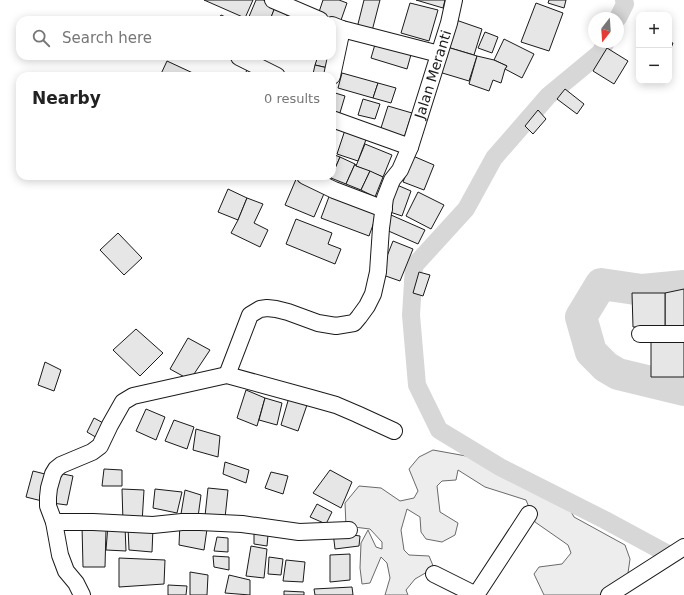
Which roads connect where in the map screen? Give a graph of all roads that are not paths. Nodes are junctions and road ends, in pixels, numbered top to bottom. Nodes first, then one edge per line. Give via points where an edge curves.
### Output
1 (273, 0) edge
2 (454, 0) edge
3 (311, 16) edge
4 (337, 27) edge
5 (439, 54) junction
6 (245, 60) edge
7 (334, 60) edge
8 (269, 72) edge
9 (332, 72) edge
10 (336, 120) edge
11 (410, 147) junction
12 (313, 180) edge
13 (384, 209) junction
14 (640, 334) dead end
15 (684, 334) edge
16 (227, 375) junction
17 (394, 431) dead end
18 (529, 514) dead end
19 (54, 522) junction
20 (349, 530) dead end
21 (684, 547) edge
22 (434, 574) dead end
23 (82, 595) edge
24 (476, 595) edge
25 (609, 595) edge

1 - 3 street
2 - 5 street, Jalan Meranti
4 - 5 street
5 - 11 street, Jalan Meranti
6 - 8 street
7 - 9 street
10 - 11 street
11 - 13 street, Jalan Meranti via 400,170 392,180
12 - 13 street
13 - 16 street, Jalan Meranti via 378,272 373,294 354,323 336,326 318,323 276,309 260,309 250,315
14 - 15 street
16 - 17 street via 336,406
16 - 19 street via 133,396 124,402 100,446 61,465 53,474 48,506
18 - 24 street
19 - 20 street via 153,525 200,522 242,524 299,532
19 - 23 street via 60,555
21 - 25 street
22 - 24 street

